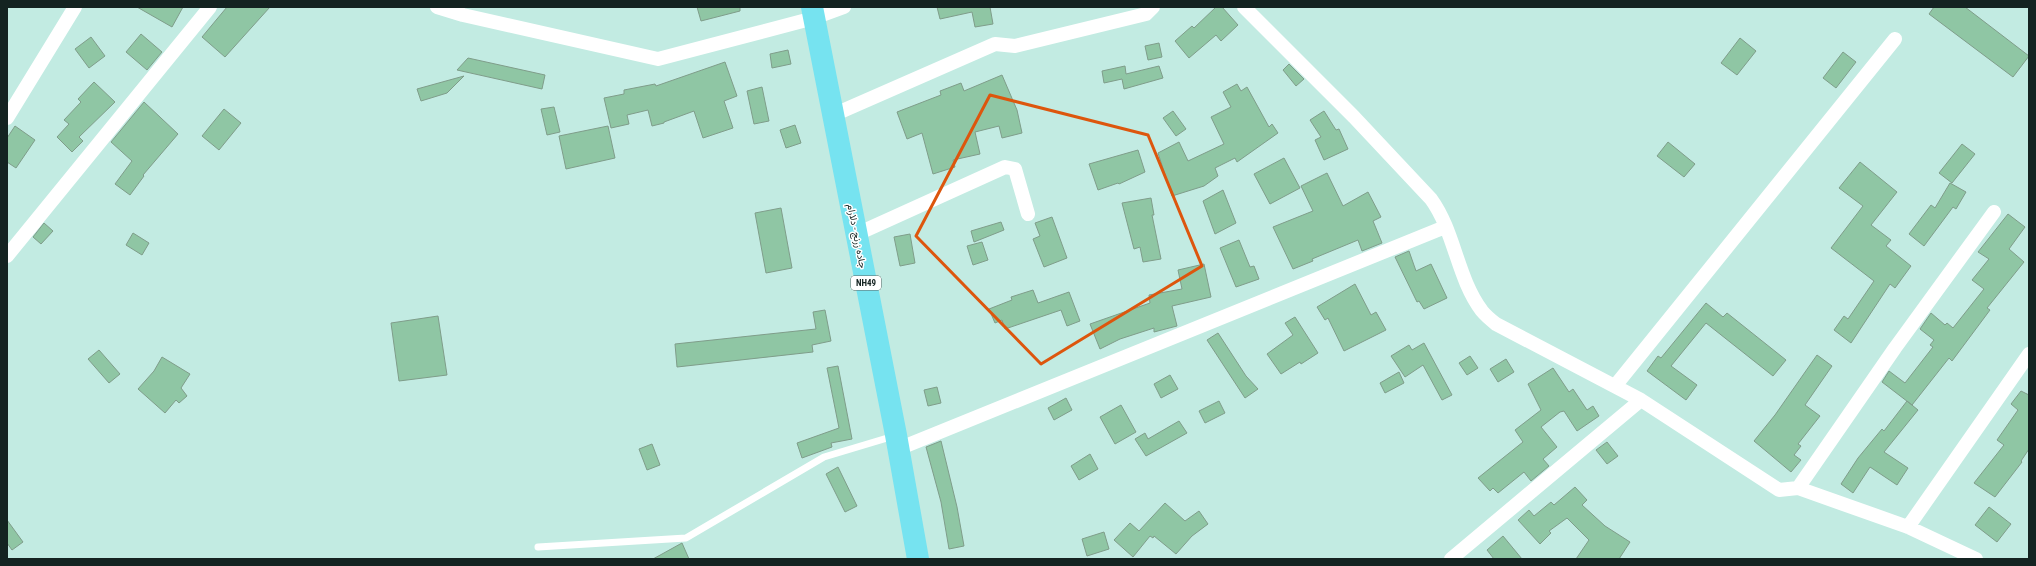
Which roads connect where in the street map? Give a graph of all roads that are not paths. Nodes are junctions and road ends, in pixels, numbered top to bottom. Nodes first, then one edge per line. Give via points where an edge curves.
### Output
1 (75, 7) edge
2 (210, 7) edge
3 (437, 7) edge
4 (844, 7) edge
5 (1153, 7) edge
6 (1244, 7) edge
7 (813, 13) edge
8 (1895, 39) dead end
9 (833, 115) junction
10 (7, 118) edge
11 (1994, 212) dead end
12 (1028, 214) dead end
13 (1445, 227) junction
14 (857, 234) junction
15 (7, 256) edge
16 (2029, 354) edge
17 (1615, 386) junction
18 (1641, 400) junction
19 (897, 442) junction
20 (1798, 488) junction
21 (1908, 526) junction
22 (538, 547) dead end
23 (918, 559) edge
24 (1451, 559) edge
25 (1976, 559) edge

1 - 10 street
2 - 15 street
3 - 7 street via 658,59
4 - 7 street
5 - 9 street via 1146,14 1015,46 995,44
6 - 13 street via 1354,117 1431,199
7 - 9 highway, جاده زرنج - دلارام / NH49
8 - 17 street
9 - 14 highway, جاده زرنج - دلارام / NH49
11 - 20 street
12 - 14 street via 1015,170 1005,167
13 - 17 street via 1471,292 1483,312 1496,324
13 - 19 street
14 - 19 highway, جاده زرنج - دلارام / NH49
16 - 21 street
17 - 18 street
18 - 20 street via 1779,490
18 - 24 street
19 - 22 lane via 824,457 686,538
19 - 23 highway, جاده زرنج - دلارام / NH49
20 - 21 street
21 - 25 street

